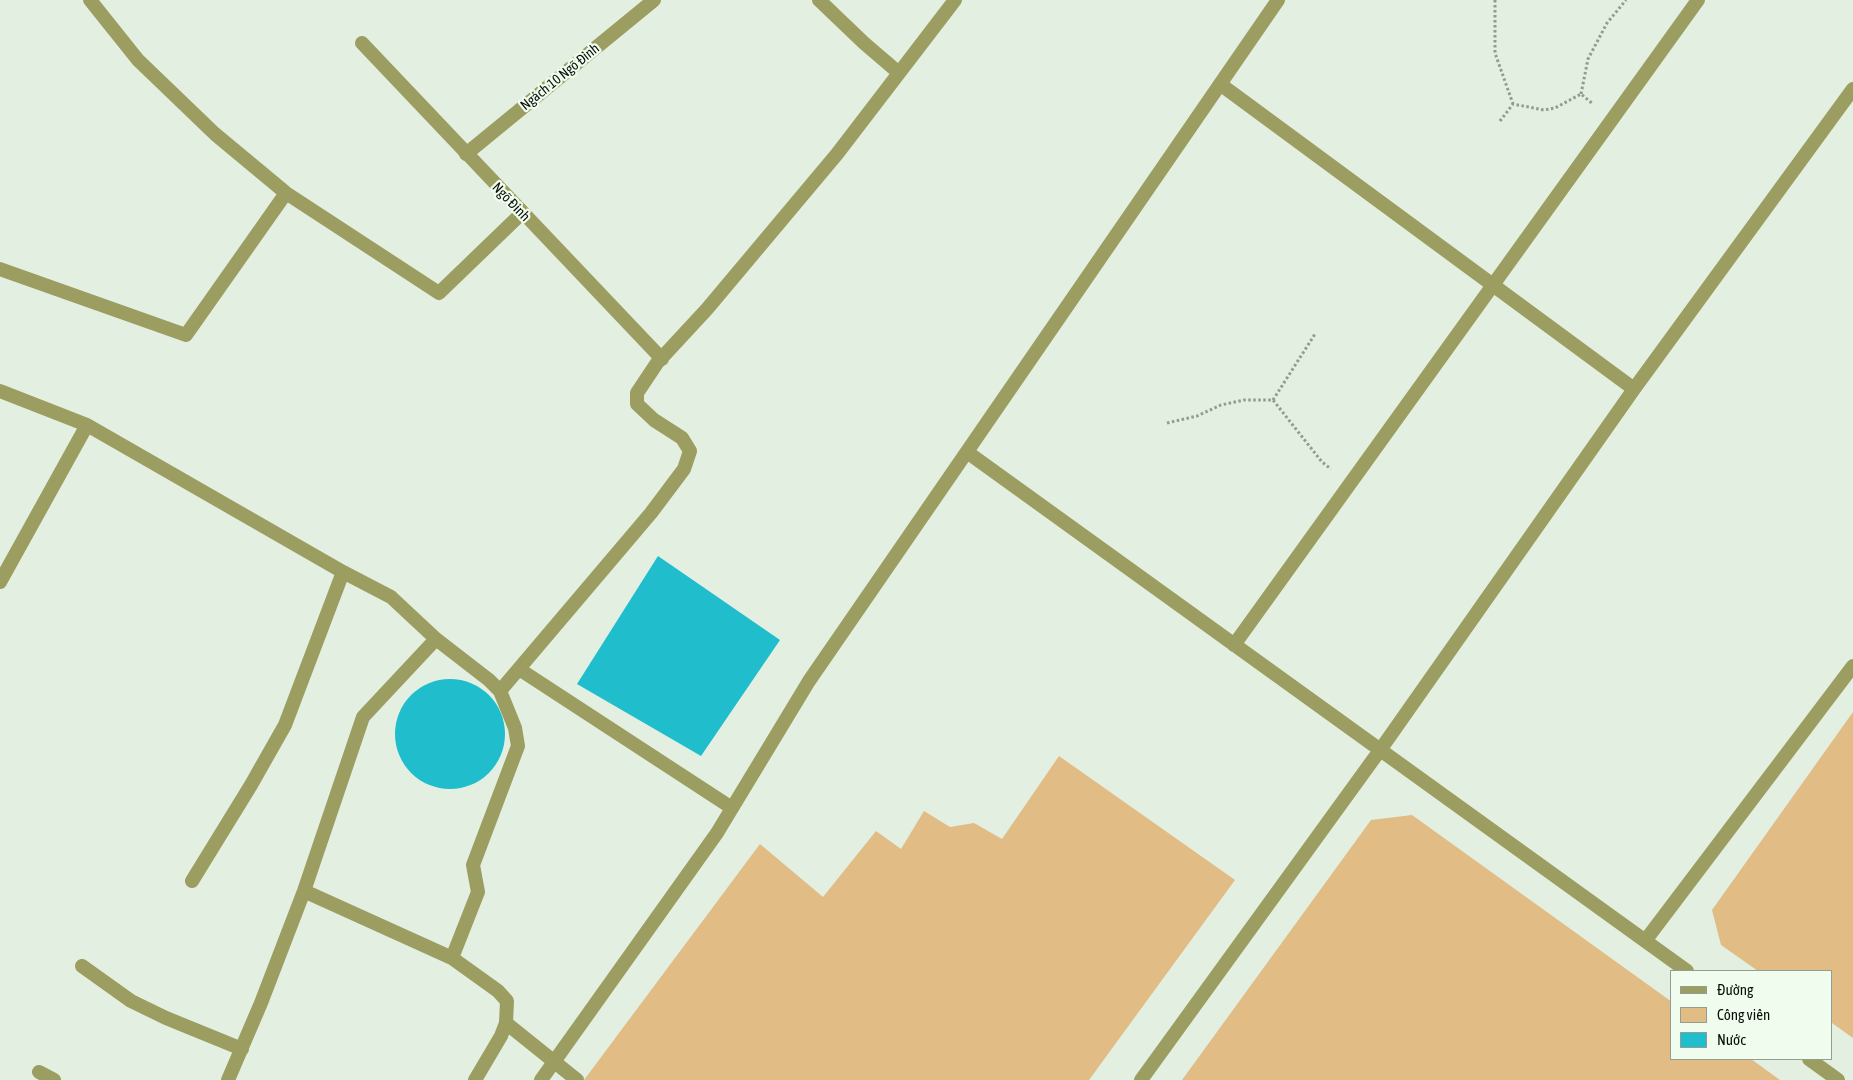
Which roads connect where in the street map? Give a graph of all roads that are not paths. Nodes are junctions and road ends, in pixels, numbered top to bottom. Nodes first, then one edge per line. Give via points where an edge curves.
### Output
1 (90, 0) edge
2 (654, 0) edge
3 (819, 0) edge
4 (954, 0) edge
5 (1278, 0) edge
6 (1698, 0) edge
7 (362, 43) dead end
8 (899, 73) junction
9 (1220, 84) junction
10 (1853, 89) edge
11 (466, 154) junction
12 (286, 193) junction
13 (522, 213) junction
14 (0, 269) edge
15 (1493, 286) junction
16 (662, 358) junction
17 (1634, 389) junction
18 (0, 391) edge
19 (87, 425) junction
20 (967, 452) junction
21 (343, 572) junction
22 (0, 582) edge
23 (436, 639) junction
24 (1234, 645) junction
25 (1853, 666) edge
26 (520, 669) junction
27 (500, 691) junction
28 (1380, 750) junction
29 (732, 808) junction
30 (192, 880) dead end
31 (304, 890) junction
32 (1645, 941) junction
33 (452, 958) junction
34 (82, 966) dead end
35 (1686, 970) edge
36 (506, 1023) junction
37 (242, 1049) junction
38 (1809, 1060) edge
39 (555, 1062) junction
40 (39, 1072) dead end
41 (54, 1080) edge
42 (228, 1080) edge
43 (475, 1080) edge
44 (541, 1080) edge
45 (577, 1080) edge
46 (1141, 1080) edge
47 (1838, 1080) edge

1 - 12 street via 138,60 215,134
2 - 11 street, Ngách 10 Ngõ Đình
3 - 8 street
4 - 8 street
5 - 9 street
6 - 15 street
7 - 11 street, Ngõ Đình
8 - 16 street via 818,176
9 - 15 street
9 - 20 street
10 - 17 street
11 - 13 street, Ngõ Đình
12 - 13 street via 439,293
12 - 14 street via 186,335
13 - 16 street, Ngõ Đình
15 - 17 street
15 - 24 street
16 - 26 street via 637,393 637,404 654,420 682,438 690,451 684,469
17 - 28 street
18 - 19 street
19 - 21 street
19 - 22 street
20 - 24 street
20 - 29 street via 809,682
21 - 23 street via 391,597
21 - 30 street via 285,724
23 - 27 street
23 - 31 street via 363,717
24 - 28 street
25 - 32 street
26 - 27 street
26 - 29 street
27 - 33 street via 515,728 518,746 473,865 478,892
28 - 32 street
28 - 46 street
29 - 39 street via 718,833
31 - 33 street
31 - 37 street
32 - 35 street
33 - 36 street via 507,1001
34 - 37 street via 130,1001
36 - 39 street
36 - 43 street
37 - 42 street
38 - 47 street
39 - 44 street
39 - 45 street
40 - 41 street

